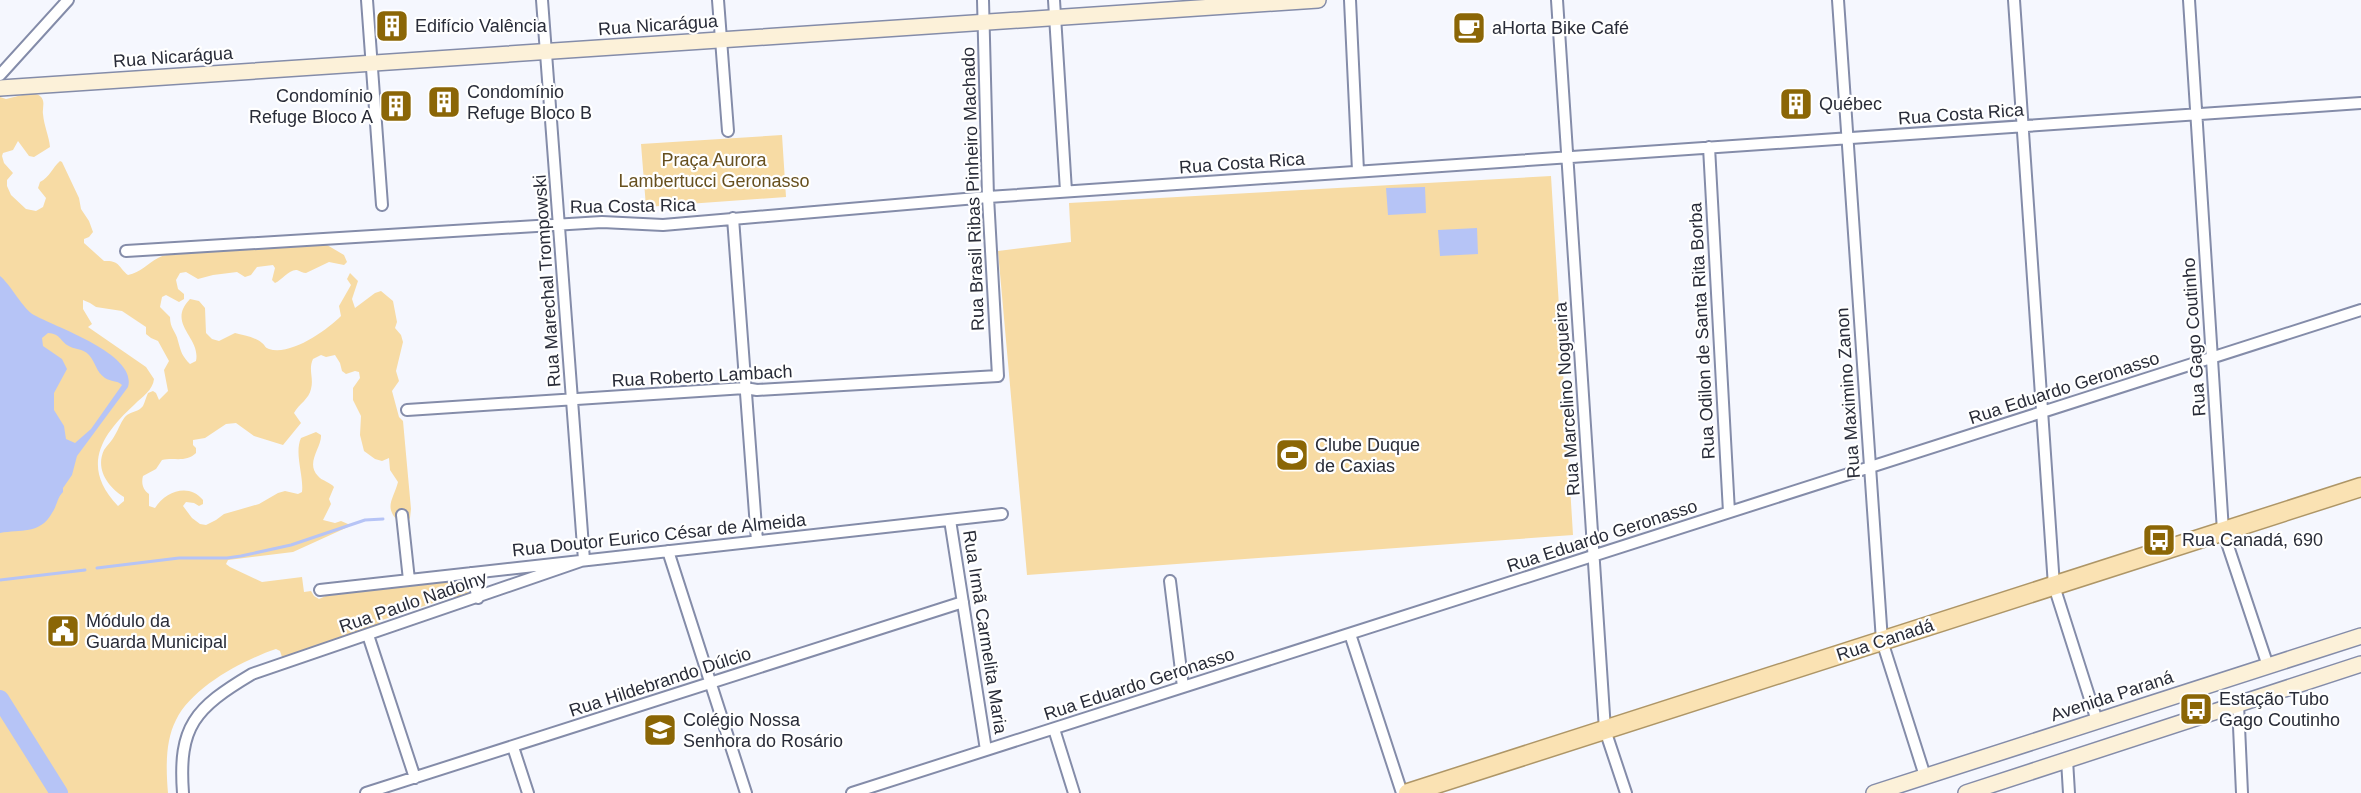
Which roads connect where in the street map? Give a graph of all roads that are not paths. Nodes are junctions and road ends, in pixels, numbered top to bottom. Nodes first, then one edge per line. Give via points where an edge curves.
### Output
1 (68, 0) edge
2 (367, 0) edge
3 (542, 0) edge
4 (718, 0) edge
5 (983, 0) edge
6 (1054, 0) edge
7 (1318, 0) edge
8 (1350, 0) edge
9 (1557, 0) edge
10 (1838, 0) edge
11 (2014, 0) edge
12 (2189, 0) edge
13 (1055, 18) junction
14 (983, 22) junction
15 (721, 40) junction
16 (546, 52) junction
17 (371, 64) junction
18 (0, 75) edge
19 (0, 88) edge
20 (2361, 103) edge
21 (2196, 114) junction
22 (2022, 126) junction
23 (728, 131) dead end
24 (1847, 138) junction
25 (1709, 147) junction
26 (1567, 157) junction
27 (1358, 171) junction
28 (1066, 191) junction
29 (988, 197) junction
30 (382, 205) dead end
31 (733, 218) junction
32 (559, 225) junction
33 (126, 251) dead end
34 (2361, 310) edge
35 (2212, 358) junction
36 (998, 376) joint
37 (745, 388) junction
38 (572, 399) junction
39 (406, 410) dead end
40 (2041, 412) junction
41 (1869, 468) junction
42 (2361, 487) edge
43 (1729, 512) junction
44 (1002, 514) dead end
45 (402, 515) dead end
46 (950, 520) junction
47 (2223, 531) junction
48 (757, 541) junction
49 (668, 551) junction
50 (1593, 556) junction
51 (584, 560) junction
52 (471, 573) junction
53 (409, 580) junction
54 (1170, 581) dead end
55 (2054, 586) junction
56 (320, 590) dead end
57 (478, 598) junction
58 (963, 602) junction
59 (1350, 634) junction
60 (368, 635) junction
61 (2361, 636) edge
62 (1882, 641) junction
63 (2361, 664) edge
64 (2268, 666) junction
65 (710, 683) junction
66 (1183, 687) junction
67 (2238, 704) junction
68 (2097, 721) junction
69 (1054, 729) junction
70 (1605, 730) junction
71 (513, 747) junction
72 (986, 750) junction
73 (2067, 760) junction
74 (1926, 776) junction
75 (415, 778) junction
76 (183, 793) edge
77 (366, 793) edge
78 (528, 793) edge
79 (746, 793) edge
80 (852, 793) edge
81 (1074, 793) edge
82 (1402, 793) edge
83 (1408, 793) edge
84 (1626, 793) edge
85 (1874, 793) edge
86 (1965, 793) edge
87 (2068, 793) edge
88 (2242, 793) edge

1 - 18 street
2 - 17 street
3 - 16 street, Rua Marechal Trompowski
4 - 15 street
5 - 14 street, Rua Brasil Ribas Pinheiro Machado
6 - 13 street
7 - 13 main road, Rua Nicarágua
8 - 27 street
9 - 26 street, Rua Marcelino Nogueira
10 - 24 street, Rua Maximino Zanon
11 - 22 street
12 - 21 street, Rua Gago Coutinho
13 - 14 main road, Rua Nicarágua
13 - 28 street
14 - 15 main road, Rua Nicarágua
14 - 29 street, Rua Brasil Ribas Pinheiro Machado
15 - 16 main road, Rua Nicarágua
15 - 23 street
16 - 17 main road, Rua Nicarágua
16 - 32 street, Rua Marechal Trompowski
17 - 19 main road, Rua Nicarágua
17 - 30 street
20 - 21 street, Rua Costa Rica
21 - 22 street, Rua Costa Rica
21 - 35 street, Rua Gago Coutinho
22 - 24 street, Rua Costa Rica
22 - 40 street
24 - 25 street, Rua Costa Rica
24 - 41 street, Rua Maximino Zanon
25 - 26 street, Rua Costa Rica
25 - 43 street, Rua Odilon de Santa Rita Borba
26 - 27 street, Rua Costa Rica
26 - 50 street, Rua Marcelino Nogueira
27 - 28 street, Rua Costa Rica
28 - 29 street, Rua Costa Rica
29 - 31 street, Rua Costa Rica
29 - 36 street, Rua Brasil Ribas Pinheiro Machado
31 - 32 street, Rua Costa Rica via 663,225
31 - 37 street
32 - 33 street, Rua Costa Rica
32 - 38 street, Rua Marechal Trompowski
34 - 35 street, Rua Eduardo Geronasso
35 - 40 street, Rua Eduardo Geronasso
35 - 47 street, Rua Gago Coutinho
36 - 37 street, Rua Roberto Lambach
37 - 38 street, Rua Roberto Lambach
37 - 48 street
38 - 39 street, Rua Roberto Lambach
38 - 51 street, Rua Marechal Trompowski
40 - 41 street, Rua Eduardo Geronasso
40 - 55 street
41 - 43 street, Rua Eduardo Geronasso
41 - 62 street, Rua Maximino Zanon
42 - 47 main road, Rua Canadá
43 - 50 street, Rua Eduardo Geronasso
44 - 46 street, Rua Doutor Eurico César de Almeida
45 - 53 street
46 - 48 street, Rua Doutor Eurico César de Almeida
46 - 58 street, Rua Irmã Carmelita Maria
47 - 55 main road, Rua Canadá
47 - 64 street, Rua Gago Coutinho
48 - 49 street, Rua Doutor Eurico César de Almeida
49 - 51 street, Rua Doutor Eurico César de Almeida
49 - 65 street
50 - 59 street, Rua Eduardo Geronasso
50 - 70 street, Rua Marcelino Nogueira
51 - 52 street, Rua Doutor Eurico César de Almeida
51 - 57 street, Rua Paulo Nadolny
52 - 53 street, Rua Doutor Eurico César de Almeida
52 - 57 street
53 - 56 street, Rua Doutor Eurico César de Almeida
54 - 66 street
55 - 62 main road, Rua Canadá
55 - 68 street
57 - 60 street, Rua Paulo Nadolny
58 - 65 street, Rua Hildebrando Dúlcio
58 - 72 street, Rua Irmã Carmelita Maria
59 - 66 street, Rua Eduardo Geronasso
59 - 82 street
60 - 75 street
60 - 76 street, Rua Paulo Nadolny via 252,675 214,700 187,730 182,756
61 - 64 main road, Avenida Paraná
62 - 70 main road, Rua Canadá
62 - 74 street, Rua Maximino Zanon
63 - 67 main road
64 - 68 main road, Avenida Paraná
65 - 71 street, Rua Hildebrando Dúlcio
65 - 79 street
66 - 69 street, Rua Eduardo Geronasso
67 - 73 main road
67 - 88 street
68 - 74 main road, Avenida Paraná
69 - 72 street, Rua Eduardo Geronasso
69 - 81 street
70 - 83 main road, Rua Canadá
70 - 84 street, Rua Marcelino Nogueira
71 - 75 street, Rua Hildebrando Dúlcio
71 - 78 street
72 - 80 street, Rua Eduardo Geronasso
73 - 86 main road
73 - 87 street
74 - 85 main road, Avenida Paraná
75 - 77 street, Rua Hildebrando Dúlcio

